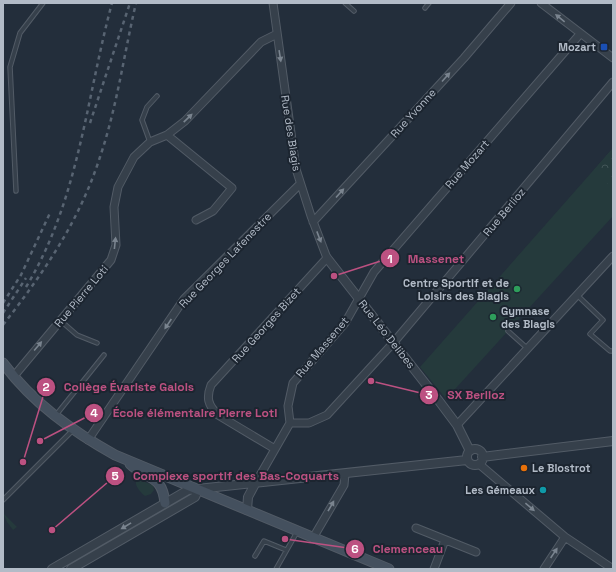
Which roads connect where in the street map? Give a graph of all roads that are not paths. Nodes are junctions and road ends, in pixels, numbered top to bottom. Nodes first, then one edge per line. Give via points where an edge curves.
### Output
1 (43, 3) edge
2 (273, 3) edge
3 (345, 3) edge
4 (429, 3) edge
5 (511, 3) edge
6 (544, 5) edge
7 (425, 8) dead end
8 (354, 11) dead end
9 (276, 34) junction
10 (580, 34) junction
11 (611, 55) edge
12 (613, 82) edge
13 (157, 96) dead end
14 (167, 135) junction
15 (150, 142) junction
16 (300, 184) junction
17 (16, 191) dead end
18 (196, 220) dead end
19 (313, 222) junction
20 (613, 256) edge
21 (327, 258) junction
22 (577, 295) junction
23 (358, 298) junction
24 (60, 320) junction
25 (508, 331) dead end
26 (394, 342) junction
27 (98, 343) dead end
28 (528, 349) junction
29 (613, 351) edge
30 (104, 355) dead end
31 (3, 363) edge
32 (14, 376) junction
33 (55, 416) junction
34 (290, 423) junction
35 (457, 425) junction
36 (73, 430) junction
37 (88, 440) junction
38 (613, 441) edge
39 (275, 449) junction
40 (470, 451) junction
41 (126, 460) junction
42 (467, 460) junction
43 (480, 460) junction
44 (345, 474) junction
45 (255, 484) junction
46 (198, 490) junction
47 (3, 500) edge
48 (165, 503) junction
49 (247, 510) junction
50 (416, 528) dead end
51 (297, 531) junction
52 (565, 537) junction
53 (313, 538) junction
54 (445, 540) junction
55 (286, 550) junction
56 (476, 552) dead end
57 (255, 556) dead end
58 (379, 567) edge
59 (52, 569) edge
60 (71, 569) edge
61 (276, 569) edge
62 (389, 569) edge
63 (434, 569) edge
64 (544, 569) edge
65 (613, 569) edge

1 - 17 lane via 20,33 10,67
2 - 9 street, Rue des Blagis
3 - 8 lane
4 - 7 lane
19 -> 5 street, Rue Yvonne
10 -> 6 street
14 -> 9 street, Rue Pierre Loti via 185,121 261,42
9 -> 16 street, Rue des Blagis
10 - 11 street
10 - 23 street, Rue Mozart via 374,272
12 - 26 street, Rue Berlioz
13 - 15 lane via 147,107 142,120
14 - 15 street, Rue Pierre Loti
14 - 18 street via 232,188 213,211
24 -> 15 street, Rue Pierre Loti via 111,260 116,245 114,207 118,187 134,157
16 - 19 street, Rue des Blagis
16 -> 37 street, Rue Georges Lafenestre via 184,299
19 -> 21 street, Rue des Blagis
20 - 22 street
21 - 23 street, Rue Léo Delibes
21 - 39 street, Rue Georges Bizet via 211,386 208,394 210,407 218,414
22 - 28 street
22 - 29 lane via 603,320 590,334
23 - 26 street, Rue Léo Delibes
23 - 34 street, Rue Massenet via 345,323 293,383 288,406
24 - 27 lane via 76,335
32 -> 24 street, Rue Pierre Loti
25 - 28 lane
26 - 34 street, Rue Berlioz via 327,415 309,422
26 - 35 street, Rue Léo Delibes
28 - 35 street
30 - 33 lane
31 - 32 main road
32 - 33 main road
33 - 36 main road
34 - 39 street
35 - 40 street, Rue Léo Delibes
36 - 37 main road
36 - 47 lane
37 - 41 main road
38 - 43 street
39 - 45 street
40 - 42 street
40 - 43 street via 477,450
41 - 46 main road
41 - 48 main road via 139,472 158,481 162,486
42 - 43 street via 472,464
42 - 44 street
43 -> 52 street
44 - 45 street
53 -> 44 street via 344,484
45 - 46 street
45 - 49 street via 248,497
46 - 48 street via 188,490
46 - 49 main road
46 - 60 street via 195,497
48 -> 59 street
49 - 51 main road
50 - 54 street
51 - 53 main road
51 - 55 lane
64 -> 52 street
52 - 65 street
53 - 58 main road
54 - 56 street
54 - 63 street
55 - 57 lane via 264,541
55 - 61 lane
58 - 62 main road

